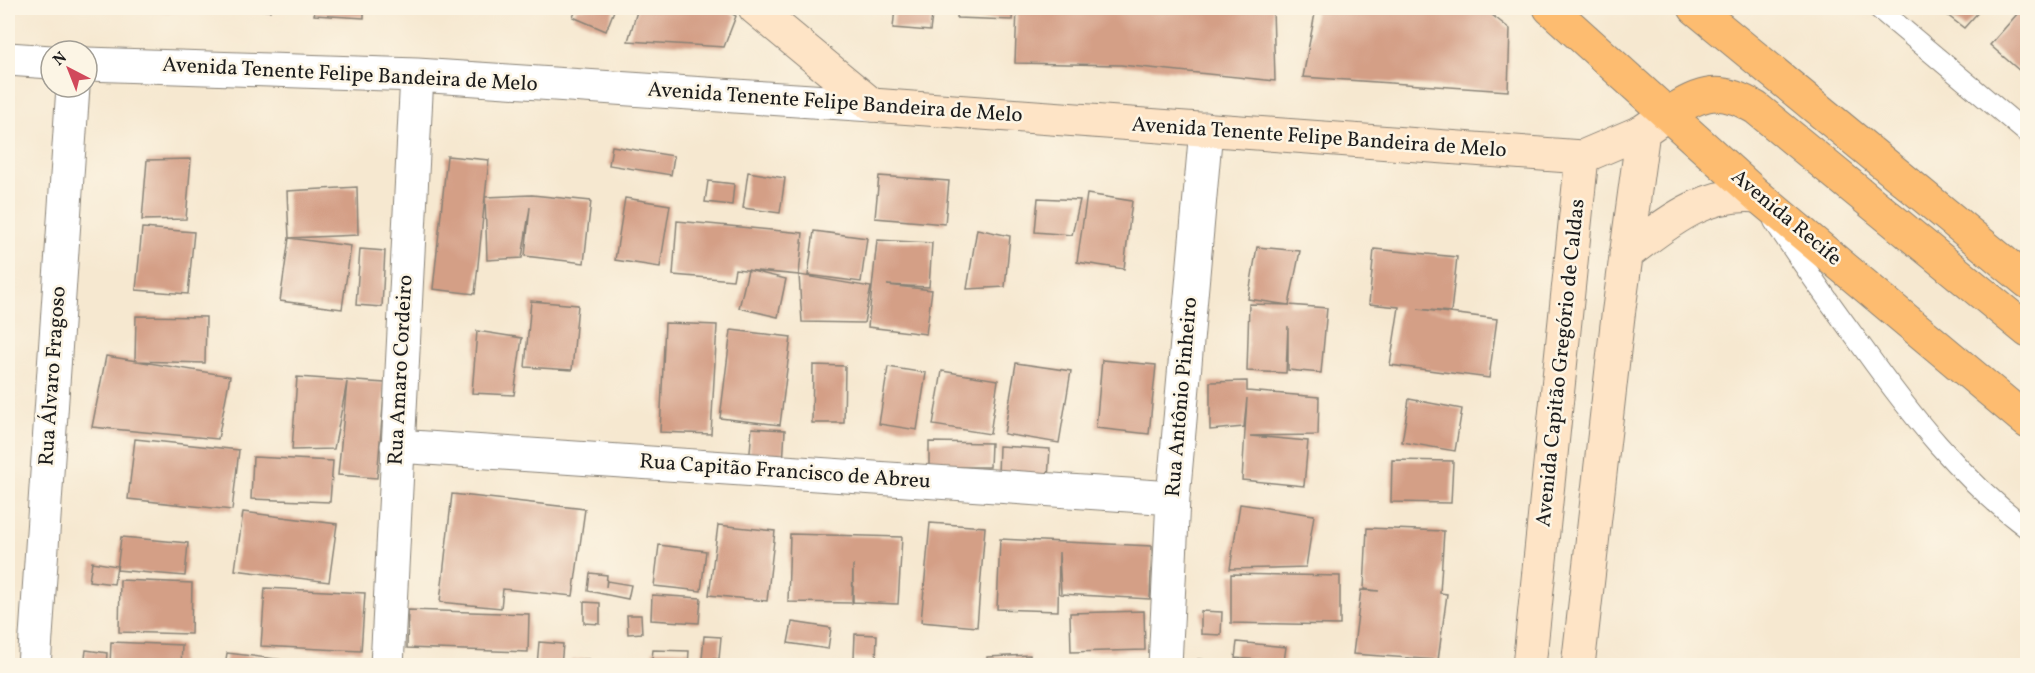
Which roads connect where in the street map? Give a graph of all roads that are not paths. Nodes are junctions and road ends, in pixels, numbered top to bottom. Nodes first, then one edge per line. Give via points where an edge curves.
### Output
1 (755, 8) edge
2 (1550, 8) edge
3 (1695, 8) edge
4 (1878, 8) edge
5 (8, 59) edge
6 (39, 61) edge
7 (99, 64) edge
8 (417, 75) junction
9 (72, 99) edge
10 (872, 105) junction
11 (1656, 122) junction
12 (1206, 129) junction
13 (2028, 134) edge
14 (1582, 157) junction
15 (1758, 196) junction
16 (1626, 254) junction
17 (2028, 282) edge
18 (2028, 330) edge
19 (2028, 422) edge
20 (397, 446) junction
21 (1173, 498) junction
22 (2028, 529) edge
23 (34, 666) edge
24 (387, 666) edge
25 (1165, 666) edge
26 (1529, 666) edge
27 (1578, 666) edge

1 - 10 main road
2 - 11 main road, Avenida Recife
3 - 17 main road
4 - 13 lane
5 - 6 street
7 - 8 street, Avenida Tenente Felipe Bandeira de Melo
8 - 10 street, Avenida Tenente Felipe Bandeira de Melo
8 - 20 street, Rua Amaro Cordeiro
9 - 23 street, Rua Álvaro Fragoso
10 - 12 main road, Avenida Tenente Felipe Bandeira de Melo
11 - 14 main road
11 - 15 main road, Avenida Recife
11 - 16 main road
11 - 18 main road via 1696,98 1712,94 1736,96 1756,108
12 - 14 main road, Avenida Tenente Felipe Bandeira de Melo
12 - 21 street, Rua Antônio Pinheiro
14 - 26 main road, Avenida Capitão Gregório de Caldas
15 - 16 main road via 1735,194 1692,208
15 - 19 main road, Avenida Recife
15 - 22 lane via 1800,262 1903,404 1966,478
16 - 27 main road
20 - 21 street, Rua Capitão Francisco de Abreu
20 - 24 street, Rua Amaro Cordeiro
21 - 25 street, Rua Antônio Pinheiro

